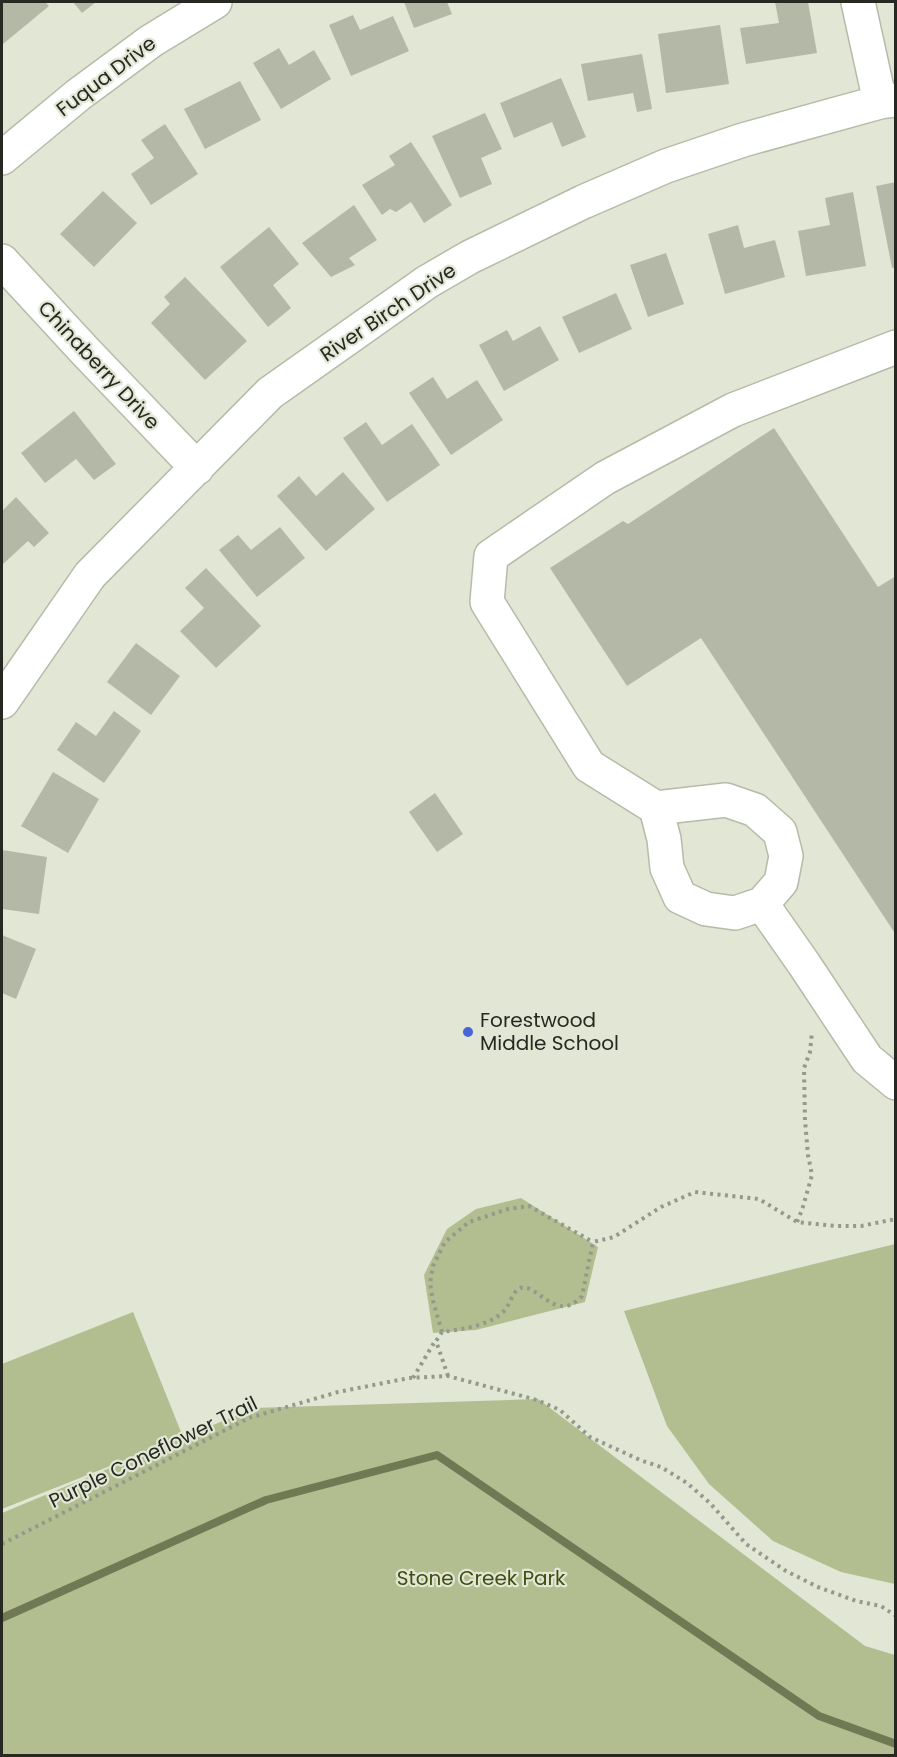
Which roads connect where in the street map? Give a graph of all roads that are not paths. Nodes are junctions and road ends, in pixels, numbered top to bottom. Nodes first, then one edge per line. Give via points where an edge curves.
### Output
1 (215, 2) edge
2 (858, 2) edge
3 (888, 101) edge
4 (2, 158) edge
5 (2, 261) edge
6 (896, 347) edge
7 (197, 468) junction
8 (2, 702) edge
9 (656, 808) junction
10 (762, 904) junction
11 (896, 1083) edge

1 - 4 street, Fuqua Drive via 151,41
2 - 3 street
3 - 7 street, River Birch Drive via 743,140 666,166 470,257 427,282 270,393
5 - 7 street, Chinaberry Drive
6 - 9 street via 733,410 605,478 491,556 487,602 589,766
7 - 8 street, River Birch Drive via 90,575
9 - 10 street via 667,868 680,897 706,909 735,913
9 - 10 street via 726,800 755,810 780,832 786,856 781,882
10 - 11 street via 867,1059

